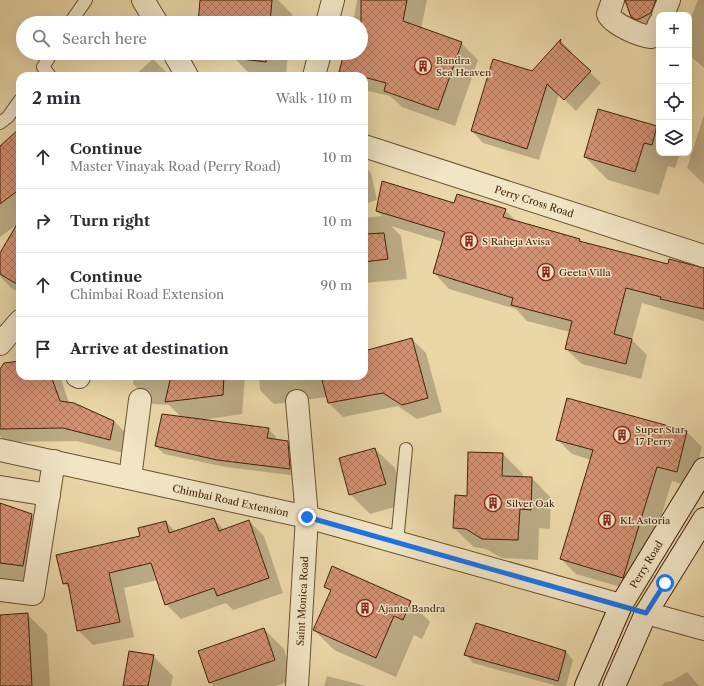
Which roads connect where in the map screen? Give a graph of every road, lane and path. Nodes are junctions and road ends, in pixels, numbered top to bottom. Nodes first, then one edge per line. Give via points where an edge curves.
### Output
1 (86, 0) edge
2 (143, 0) edge
3 (333, 0) edge
4 (613, 0) edge
5 (669, 0) edge
6 (664, 12) edge
7 (75, 16) edge
8 (153, 16) edge
9 (329, 16) edge
10 (656, 32) edge
11 (49, 60) edge
12 (178, 60) edge
13 (318, 60) edge
14 (43, 72) edge
15 (185, 72) edge
16 (315, 72) edge
17 (16, 106) edge
18 (0, 124) edge
19 (368, 147) edge
20 (704, 256) edge
21 (140, 400) dead end
22 (297, 401) dead end
23 (406, 449) dead end
24 (0, 450) edge
25 (54, 462) junction
26 (704, 469) edge
27 (130, 478) junction
28 (0, 487) edge
29 (48, 495) junction
30 (307, 517) junction
31 (704, 519) edge
32 (397, 542) junction
33 (0, 590) edge
34 (621, 605) junction
35 (646, 613) junction
36 (704, 629) edge
37 (297, 686) edge
38 (586, 686) edge
39 (614, 686) edge

1 - 7 lane
2 - 8 street
3 - 9 street
4 - 10 street via 608,14 614,22 645,36 651,37
5 - 6 street
11 - 14 lane
12 - 15 street
13 - 16 street
17 - 18 lane
19 - 20 street, Perry Cross Road
21 - 27 street
22 - 30 street, Saint Monica Road
23 - 32 lane
24 - 25 street, Chimbai Road Extension
25 - 27 street, Chimbai Road Extension
25 - 29 street
26 - 34 street, Perry Road
27 - 30 street, Chimbai Road Extension
28 - 29 street
29 - 33 street via 33,594
30 - 32 street, Chimbai Road Extension
30 - 37 street, Saint Monica Road
31 - 35 street
32 - 34 street, Chimbai Road Extension
34 - 35 street, Chimbai Road Extension
34 - 38 street, Perry Road
35 - 36 street, Chimbai Road Extension
35 - 39 street

